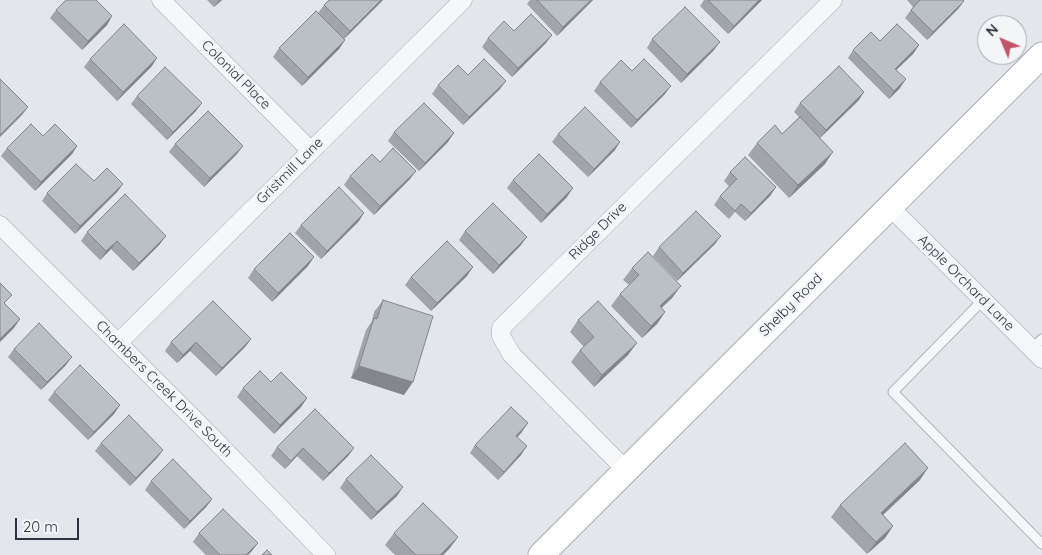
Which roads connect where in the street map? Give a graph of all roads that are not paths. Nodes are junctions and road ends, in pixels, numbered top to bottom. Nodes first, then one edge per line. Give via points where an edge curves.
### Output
1 (161, 0) edge
2 (463, 0) edge
3 (832, 0) edge
4 (1042, 55) edge
5 (310, 150) junction
6 (890, 207) junction
7 (0, 225) edge
8 (982, 300) junction
9 (118, 343) junction
10 (1039, 349) edge
11 (626, 470) junction
12 (1042, 544) edge
13 (326, 555) edge
14 (541, 555) edge

1 - 5 street, Colonial Place
2 - 5 street, Gristmill Lane
3 - 11 street, Ridge Drive via 501,328 501,336 512,355
4 - 6 main road, Shelby Road
5 - 9 street, Gristmill Lane
6 - 8 street, Apple Orchard Lane
6 - 11 main road, Shelby Road
7 - 9 street, Chambers Creek Drive South
8 - 10 street, Apple Orchard Lane
8 - 12 lane via 893,392
9 - 13 street, Chambers Creek Drive South
11 - 14 main road, Shelby Road

